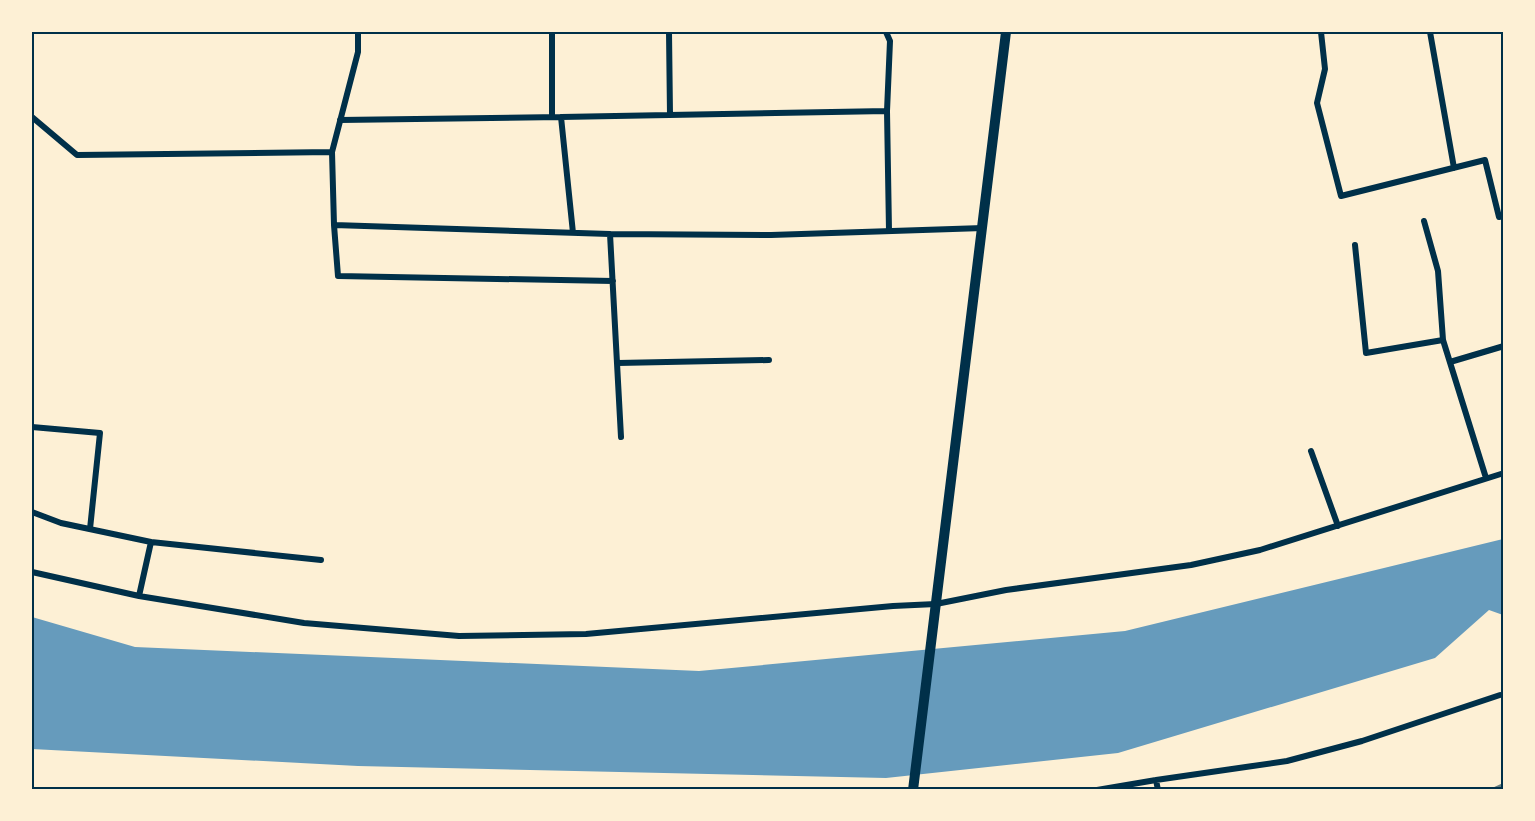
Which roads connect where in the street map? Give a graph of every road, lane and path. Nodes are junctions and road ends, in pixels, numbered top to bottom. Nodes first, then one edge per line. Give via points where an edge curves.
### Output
1 (358, 32) edge
2 (552, 32) edge
3 (669, 32) edge
4 (886, 32) edge
5 (1006, 32) edge
6 (1321, 32) edge
7 (1430, 32) edge
8 (887, 111) junction
9 (670, 115) junction
10 (32, 117) edge
11 (552, 117) junction
12 (561, 117) junction
13 (340, 120) junction
14 (332, 152) junction
15 (1454, 168) junction
16 (1503, 216) edge
17 (1424, 220) dead end
18 (334, 225) junction
19 (983, 228) junction
20 (889, 231) junction
21 (573, 233) junction
22 (610, 234) junction
23 (1355, 245) dead end
24 (613, 281) junction
25 (1443, 340) junction
26 (1503, 346) edge
27 (769, 360) dead end
28 (1450, 362) junction
29 (618, 363) junction
30 (32, 427) edge
31 (621, 436) dead end
32 (1311, 451) dead end
33 (1503, 473) edge
34 (1486, 478) junction
35 (32, 512) edge
36 (1338, 526) junction
37 (90, 529) junction
38 (151, 542) junction
39 (321, 560) dead end
40 (32, 572) edge
41 (139, 597) junction
42 (936, 609) junction
43 (1500, 695) dead end
44 (1156, 780) junction
45 (912, 789) edge
46 (1097, 789) edge
47 (1158, 789) edge

1 - 13 street via 358,52
2 - 11 street
3 - 9 street
4 - 8 street via 890,41
5 - 19 street
6 - 15 street via 1325,69 1317,103 1341,196
7 - 15 street
8 - 9 street
8 - 20 street
9 - 12 street
10 - 14 street via 77,154
11 - 12 street
11 - 13 street
12 - 21 street
13 - 14 street
14 - 18 street
15 - 16 street via 1485,160 1499,217
17 - 25 street via 1437,271
18 - 21 street
18 - 24 street via 338,276
19 - 20 street
19 - 42 street
20 - 22 street via 771,236
21 - 22 street
22 - 24 street
23 - 25 street via 1366,353
24 - 29 street
25 - 28 street
26 - 28 street
27 - 29 street
28 - 34 street
29 - 31 street
30 - 37 street via 100,433
32 - 36 street
33 - 34 street
34 - 36 street
35 - 37 street
36 - 42 street via 1260,550 1191,565 1006,590
37 - 38 street
38 - 39 street
38 - 41 street
40 - 41 street
41 - 42 street via 304,623 459,636 586,634 893,606
42 - 45 street
43 - 44 street via 1362,741 1287,761
44 - 46 street
44 - 47 street

